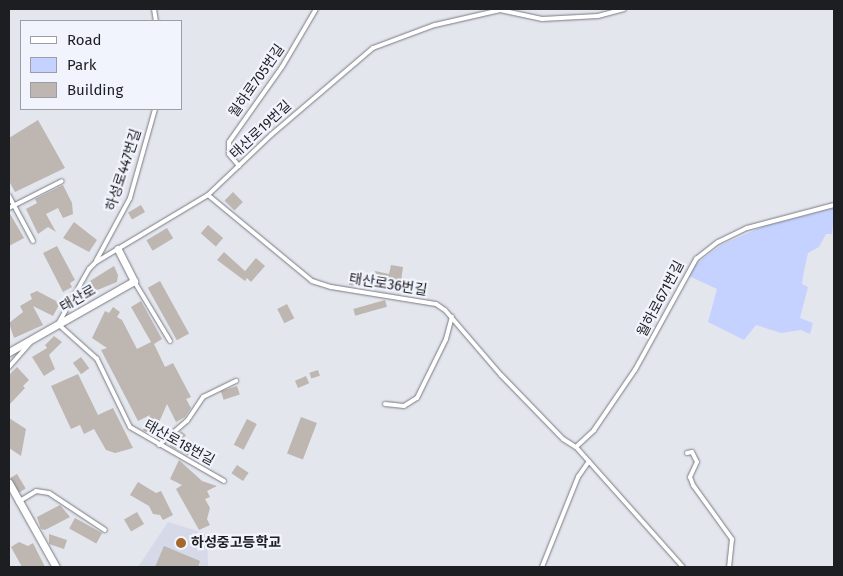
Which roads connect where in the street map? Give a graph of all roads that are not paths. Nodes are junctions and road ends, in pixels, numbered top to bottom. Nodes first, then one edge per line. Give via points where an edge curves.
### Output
1 (316, 9) edge
2 (624, 9) edge
3 (516, 10) edge
4 (155, 110) edge
5 (239, 166) junction
6 (62, 181) dead end
7 (208, 195) junction
8 (9, 196) edge
9 (834, 205) edge
10 (14, 206) junction
11 (9, 208) edge
12 (33, 241) dead end
13 (118, 249) junction
14 (96, 262) junction
15 (134, 281) junction
16 (452, 317) junction
17 (58, 324) junction
18 (35, 338) junction
19 (170, 340) dead end
20 (9, 352) edge
21 (9, 367) edge
22 (236, 381) dead end
23 (385, 404) dead end
24 (159, 445) junction
25 (576, 447) junction
26 (687, 453) dead end
27 (588, 461) junction
28 (224, 481) dead end
29 (9, 483) edge
30 (18, 502) junction
31 (105, 530) dead end
32 (56, 567) edge
33 (542, 567) edge
34 (683, 567) edge
35 (729, 567) edge

1 - 5 lane, 월하로705번길 via 282,68 229,142 229,154
2 - 3 lane, 태산로19번길 via 598,16 552,18 532,18
3 - 5 lane, 태산로19번길 via 482,13 373,48
4 - 14 lane, 하성로447번길 via 130,198
5 - 7 lane, 태산로19번길
6 - 10 lane
7 - 13 lane, 태산로19번길
7 - 16 lane, 태산로36번길 via 312,280 331,287 436,304
8 - 10 lane
9 - 25 lane, 월하로671번길 via 747,228 718,242 696,259 635,370 594,430
10 - 11 lane
10 - 12 lane
13 - 14 lane, 태산로19번길
13 - 15 street
14 - 17 lane, 태산로19번길
15 - 17 street, 태산로
15 - 19 lane
16 - 23 lane via 446,339 417,398 404,406
16 - 25 lane, 태산로36번길 via 507,381 563,439
17 - 18 street, 태산로
17 - 24 lane, 태산로18번길 via 97,359 130,427
18 - 20 street, 태산로
18 - 21 lane, 태산로
22 - 24 lane via 203,397 187,421
24 - 28 lane, 태산로18번길
25 - 27 lane, 태산로36번길
26 - 35 lane via 692,452 697,462 690,477 693,485 732,539
27 - 33 lane via 572,491
27 - 34 lane, 태산로36번길
29 - 30 street
30 - 31 lane via 36,491 49,493
30 - 32 street

